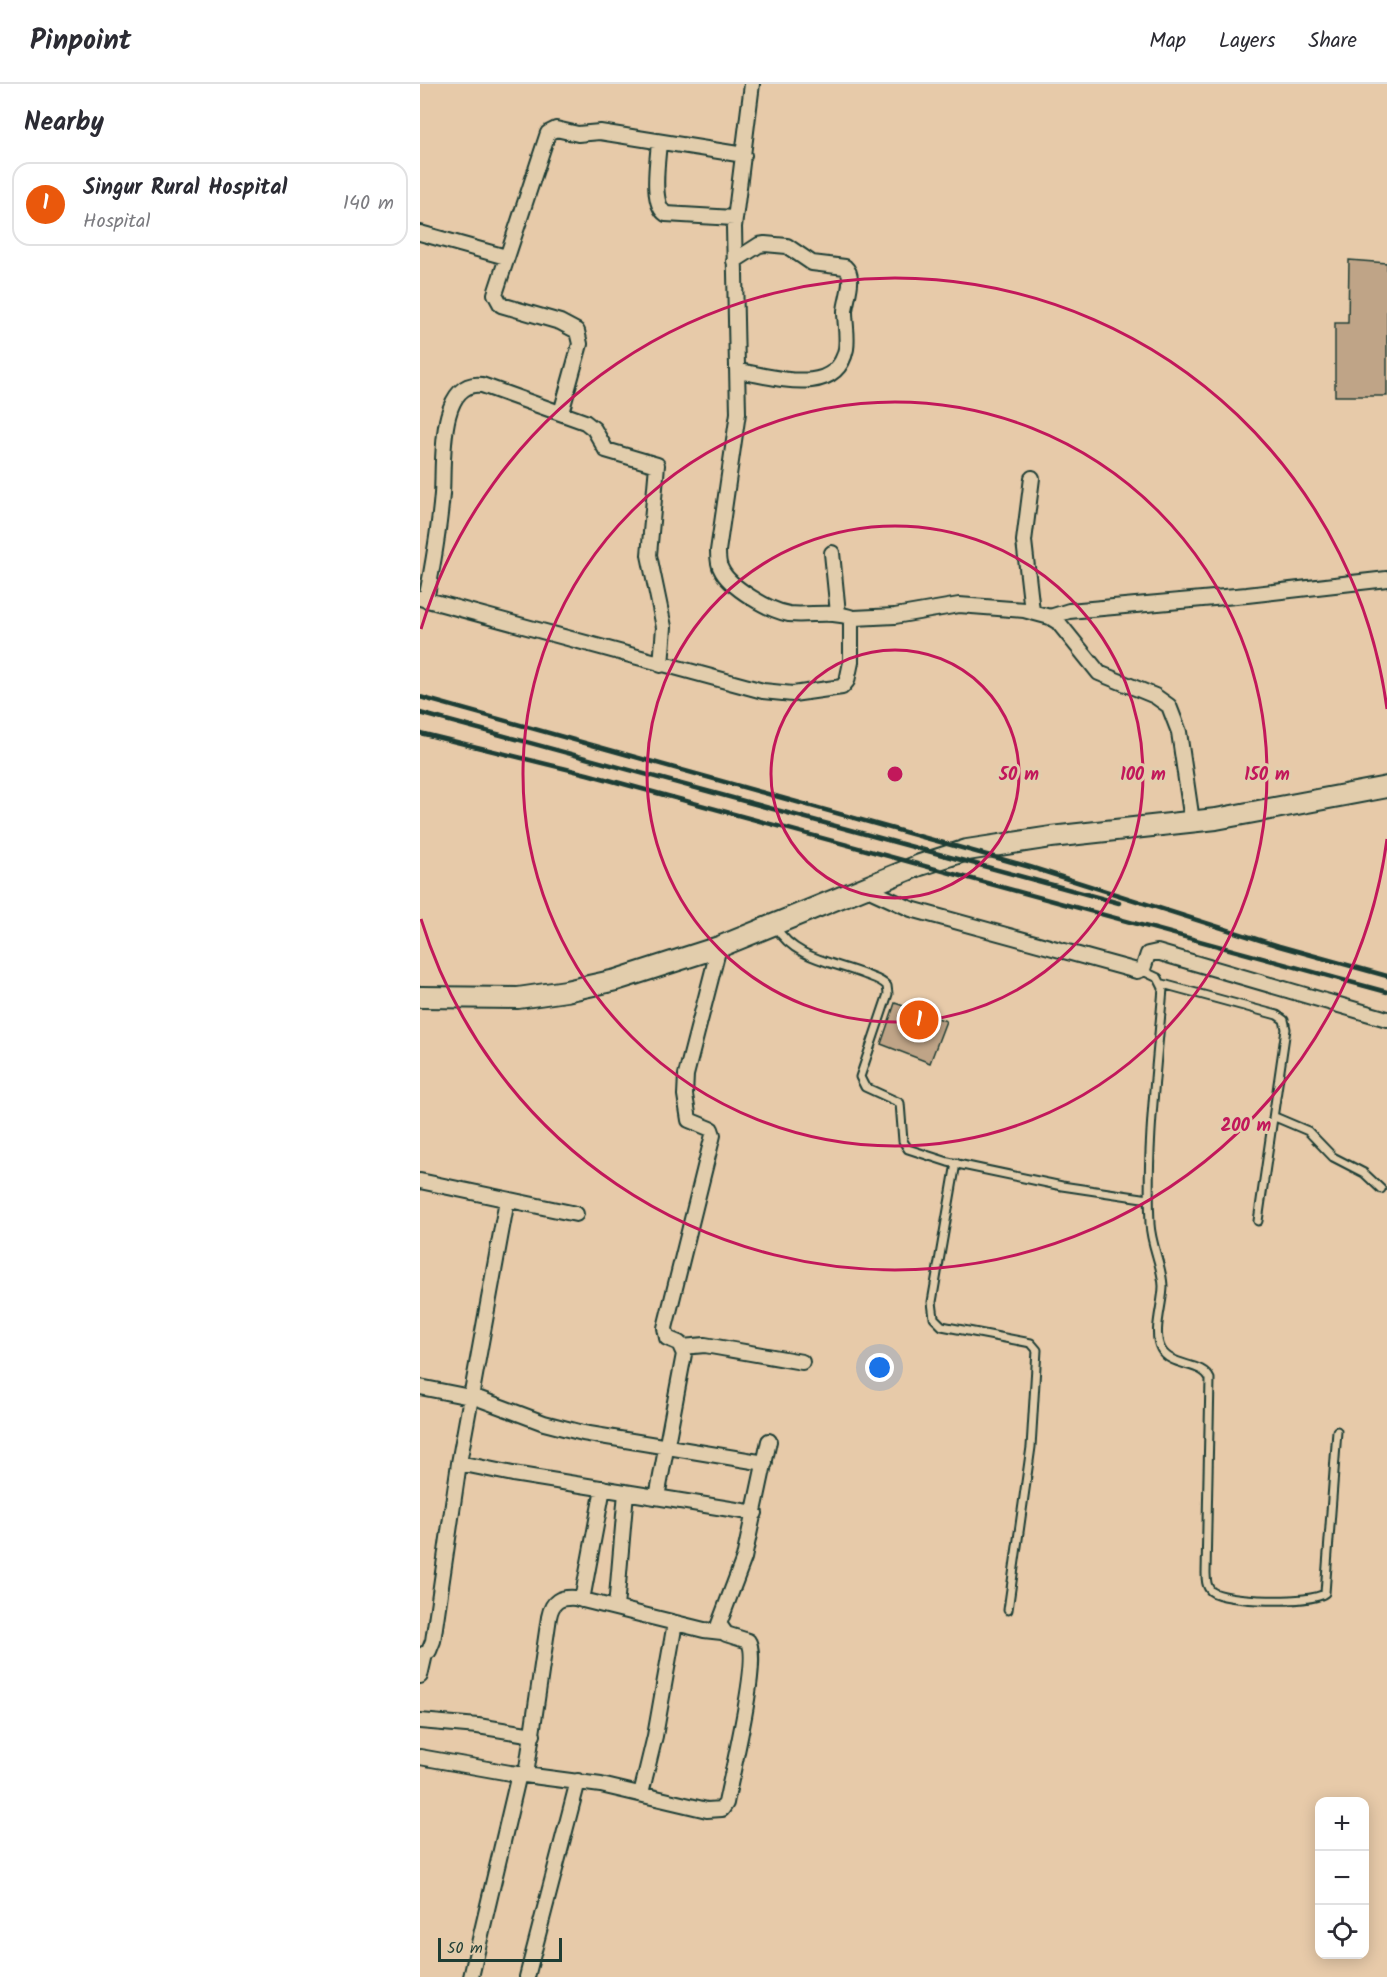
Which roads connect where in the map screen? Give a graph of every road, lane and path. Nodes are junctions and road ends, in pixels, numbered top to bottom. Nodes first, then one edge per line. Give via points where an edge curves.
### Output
1 (752, 84) edge
2 (659, 142) junction
3 (744, 155) junction
4 (734, 218) junction
5 (420, 233) edge
6 (506, 257) junction
7 (734, 261) junction
8 (738, 371) junction
9 (561, 414) junction
10 (1032, 478) dead end
11 (832, 553) dead end
12 (1387, 579) edge
13 (423, 599) edge
14 (1032, 611) junction
15 (838, 614) junction
16 (1050, 616) junction
17 (854, 618) junction
18 (661, 665) junction
19 (1387, 787) edge
20 (1192, 821) junction
21 (865, 888) junction
22 (774, 925) junction
23 (719, 947) junction
24 (1141, 970) junction
25 (1163, 984) junction
26 (420, 997) edge
27 (1387, 1019) edge
28 (1275, 1117) junction
29 (956, 1163) junction
30 (420, 1181) edge
31 (1381, 1189) dead end
32 (1149, 1199) junction
33 (507, 1200) junction
34 (576, 1214) dead end
35 (1258, 1221) dead end
36 (682, 1347) junction
37 (802, 1362) dead end
38 (420, 1387) edge
39 (472, 1397) junction
40 (1337, 1431) dead end
41 (769, 1441) dead end
42 (666, 1446) junction
43 (459, 1463) junction
44 (765, 1463) junction
45 (603, 1488) junction
46 (626, 1492) junction
47 (657, 1497) junction
48 (755, 1513) junction
49 (582, 1600) junction
50 (616, 1608) junction
51 (1008, 1610) dead end
52 (675, 1623) junction
53 (722, 1632) junction
54 (423, 1655) edge
55 (420, 1676) edge
56 (420, 1721) edge
57 (532, 1735) junction
58 (420, 1757) edge
59 (523, 1775) junction
60 (578, 1781) junction
61 (641, 1794) junction
62 (471, 1977) edge
63 (526, 1977) edge

1 - 3 street
2 - 3 street
2 - 4 street via 656,198 662,211
2 - 6 street via 600,132 550,131
3 - 4 street
4 - 7 street
5 - 6 street
6 - 9 street via 495,294 498,303 560,322 579,335
7 - 8 street
7 - 8 street via 759,245 772,244 792,249 812,263 845,267 850,276 845,312 846,350 831,374 807,381
8 - 15 street via 738,413 718,551 720,568 742,591 780,611
9 - 13 street via 482,385 468,385 459,392 443,435 442,492
9 - 18 street via 590,424 606,450 657,465 650,555 664,627
10 - 14 street via 1024,541
11 - 15 street
12 - 16 street
13 - 18 street
14 - 16 street
14 - 17 street via 959,605 895,616
15 - 17 street
16 - 20 street via 1099,673 1155,696 1169,706 1179,732
17 - 18 street via 849,672 839,689 793,694 763,691
19 - 20 main road
20 - 21 main road via 967,850
21 - 22 main road
21 - 24 street via 911,909
22 - 23 main road
22 - 29 lane via 785,942 797,951 885,983 888,994 860,1081 900,1103 903,1141 909,1149
23 - 26 main road via 616,980 566,991 518,998
23 - 36 street via 686,1075 689,1120 711,1129 713,1135 665,1328 667,1338
24 - 25 lane
24 - 27 street via 1148,954 1157,952
25 - 28 lane via 1284,1020
25 - 32 lane via 1149,1143
28 - 31 lane via 1308,1131 1333,1157 1364,1173
28 - 35 lane
29 - 32 lane via 1093,1192
29 - 51 lane via 932,1302 934,1318 942,1326 1031,1343 1037,1350 1032,1447
30 - 33 street
32 - 40 lane via 1151,1233 1163,1284 1159,1345 1166,1356 1203,1371 1210,1379 1206,1573 1212,1591 1235,1598 1312,1599 1325,1593
33 - 34 street
33 - 39 street
36 - 37 street via 705,1345
36 - 42 street via 684,1354
38 - 39 street
39 - 42 street via 564,1428
39 - 43 street
41 - 44 street
42 - 44 street
42 - 47 street
43 - 45 street
43 - 54 street via 433,1641
44 - 48 street
45 - 46 street
45 - 49 street
46 - 47 street
46 - 50 street
47 - 48 street
48 - 53 street via 744,1558 720,1620
49 - 50 street
49 - 57 street via 557,1600 551,1609
50 - 52 street
52 - 53 street
52 - 61 street
53 - 61 street via 748,1641 753,1653 726,1803 718,1810 707,1810
54 - 55 street
56 - 57 street
57 - 59 street
58 - 59 street
59 - 60 street
59 - 62 street
60 - 61 street
60 - 63 street

